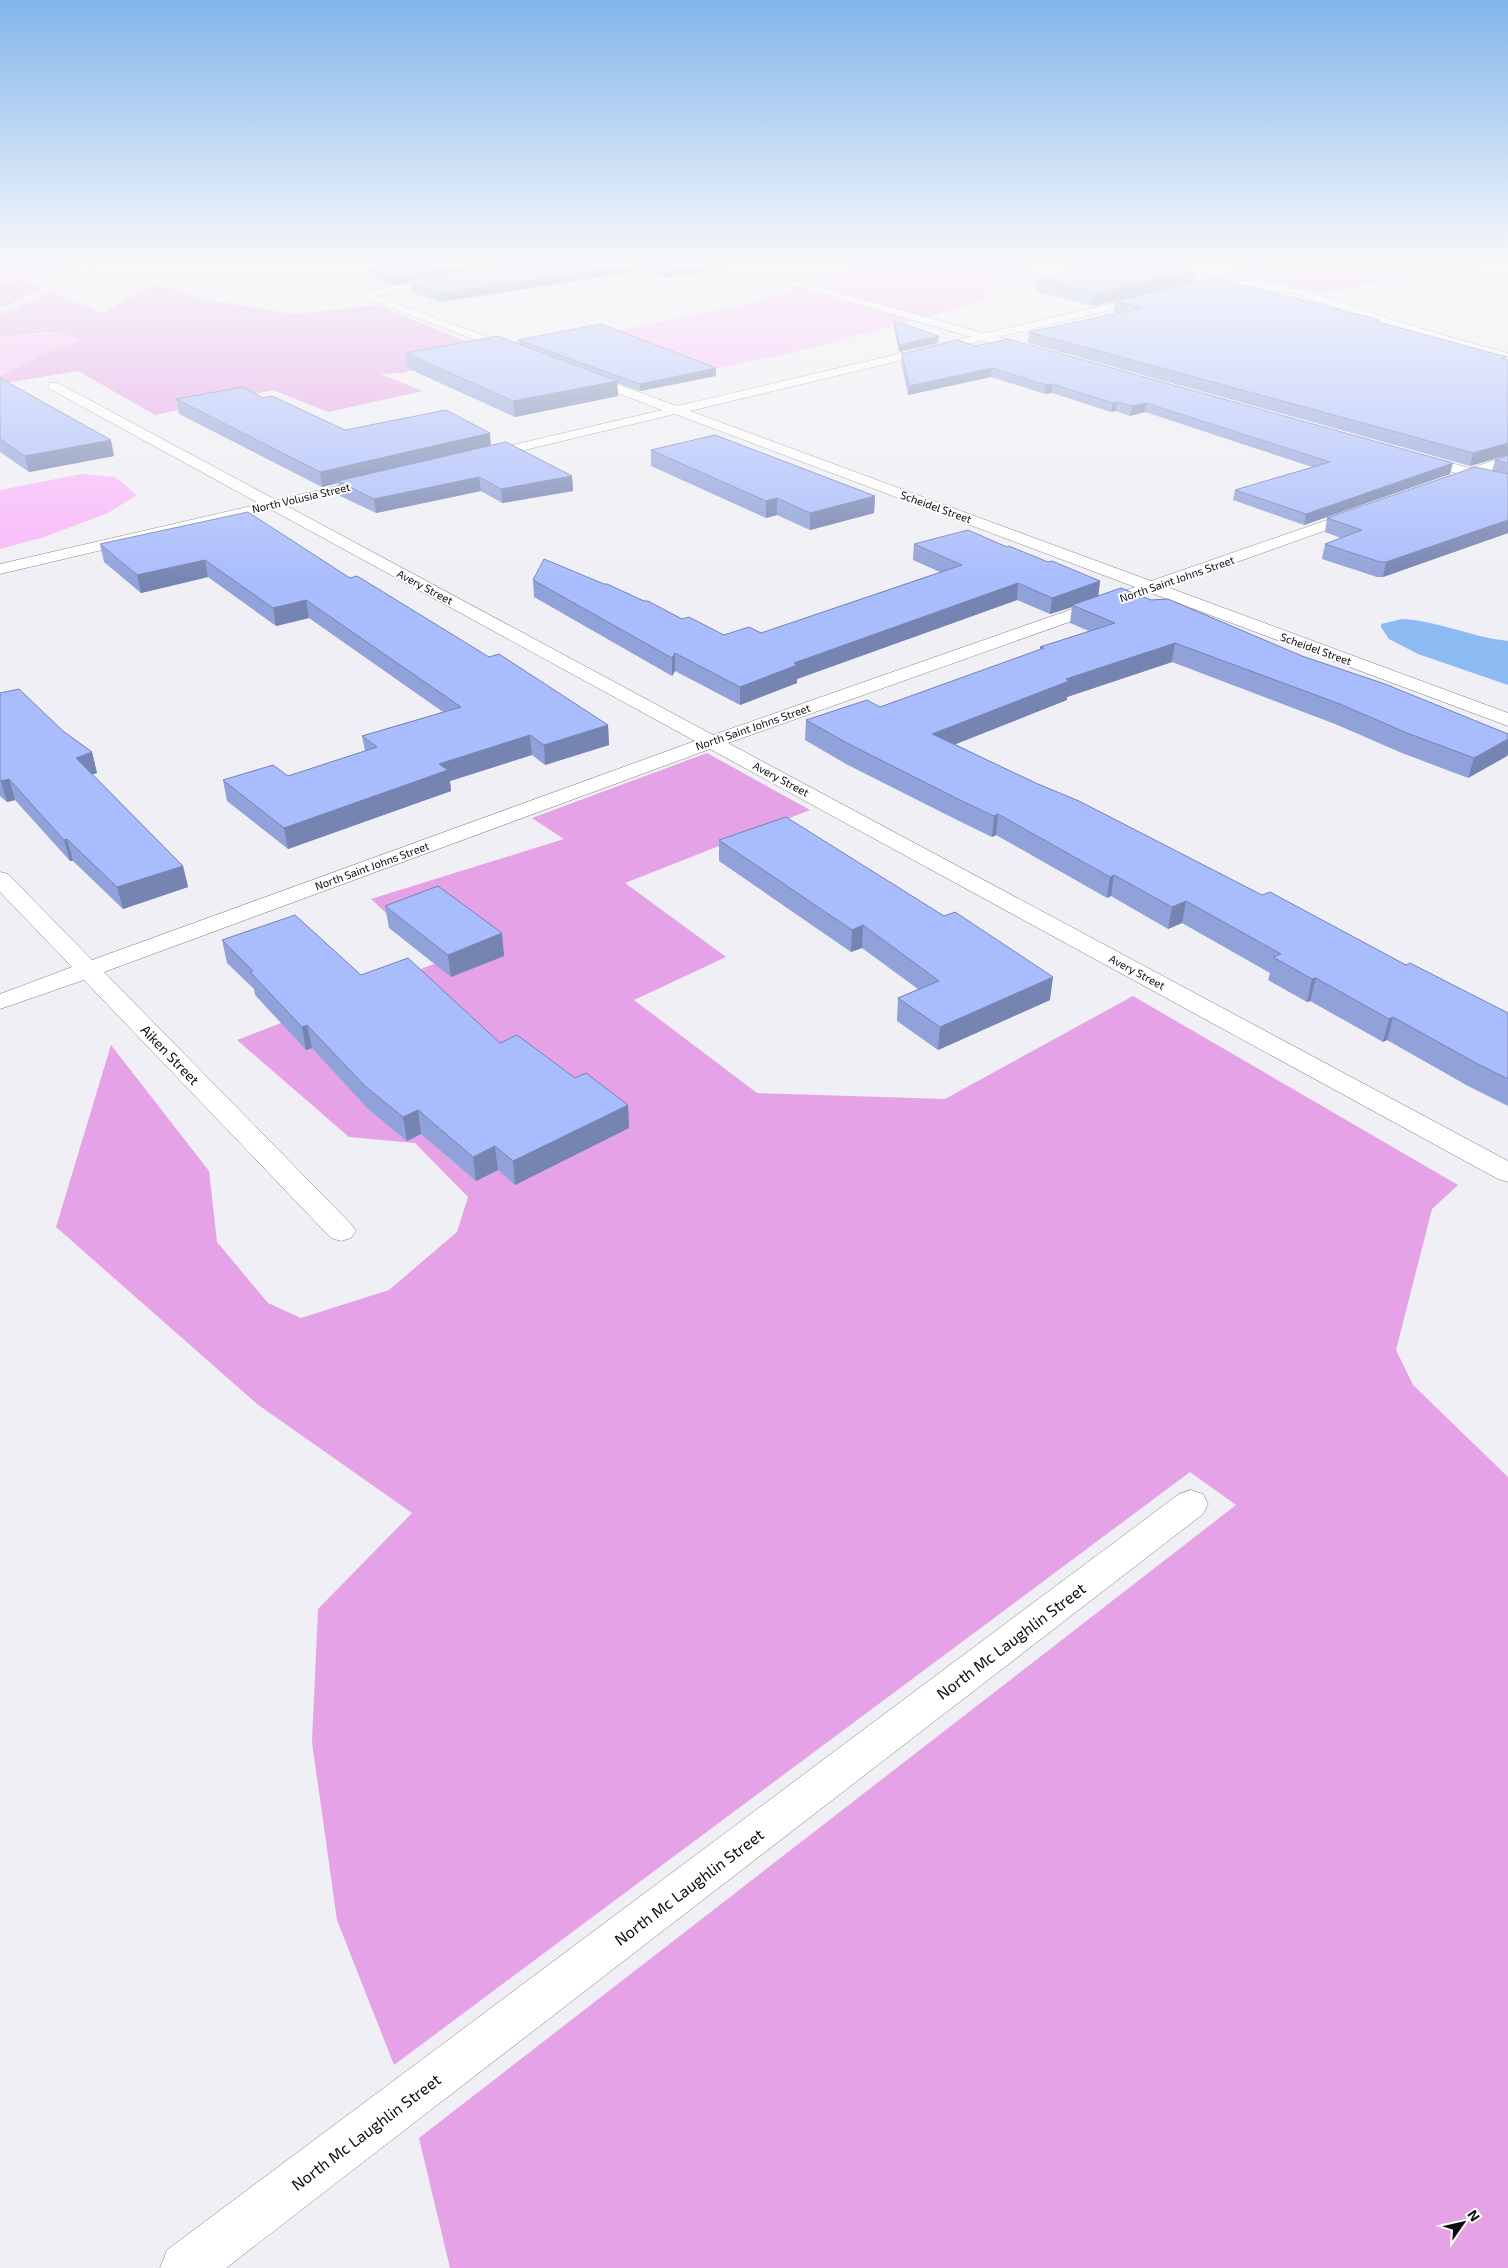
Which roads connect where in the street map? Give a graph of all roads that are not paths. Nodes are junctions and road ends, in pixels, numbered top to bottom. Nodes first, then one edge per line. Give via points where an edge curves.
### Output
1 (840, 371) edge
2 (574, 373) edge
3 (54, 386) dead end
4 (674, 410) junction
5 (1405, 455) edge
6 (468, 459) edge
7 (1508, 460) edge
8 (1471, 474) junction
9 (390, 477) edge
10 (1499, 481) edge
11 (1446, 482) edge
12 (274, 505) junction
13 (1376, 507) edge
14 (0, 569) edge
15 (1152, 588) junction
16 (1508, 720) edge
17 (712, 742) junction
18 (0, 879) edge
19 (88, 970) junction
20 (0, 1002) edge
21 (1508, 1173) edge
22 (341, 1231) dead end
23 (1192, 1504) dead end
24 (185, 2268) edge

1 - 4 street
2 - 4 street, Scheidel Street
3 - 12 street, Avery Street
4 - 6 street
4 - 15 street, Scheidel Street
5 - 8 street
7 - 8 street
8 - 10 street
8 - 11 street
9 - 12 street, North Volusia Street
12 - 14 street, North Volusia Street
12 - 17 street, Avery Street
13 - 15 street, North Saint Johns Street
15 - 16 street, Scheidel Street
15 - 17 street, North Saint Johns Street
17 - 19 street, North Saint Johns Street
17 - 21 street, Avery Street
18 - 19 street, Aiken Street
19 - 20 street, North Saint Johns Street
19 - 22 street, Aiken Street
23 - 24 street, North Mc Laughlin Street

